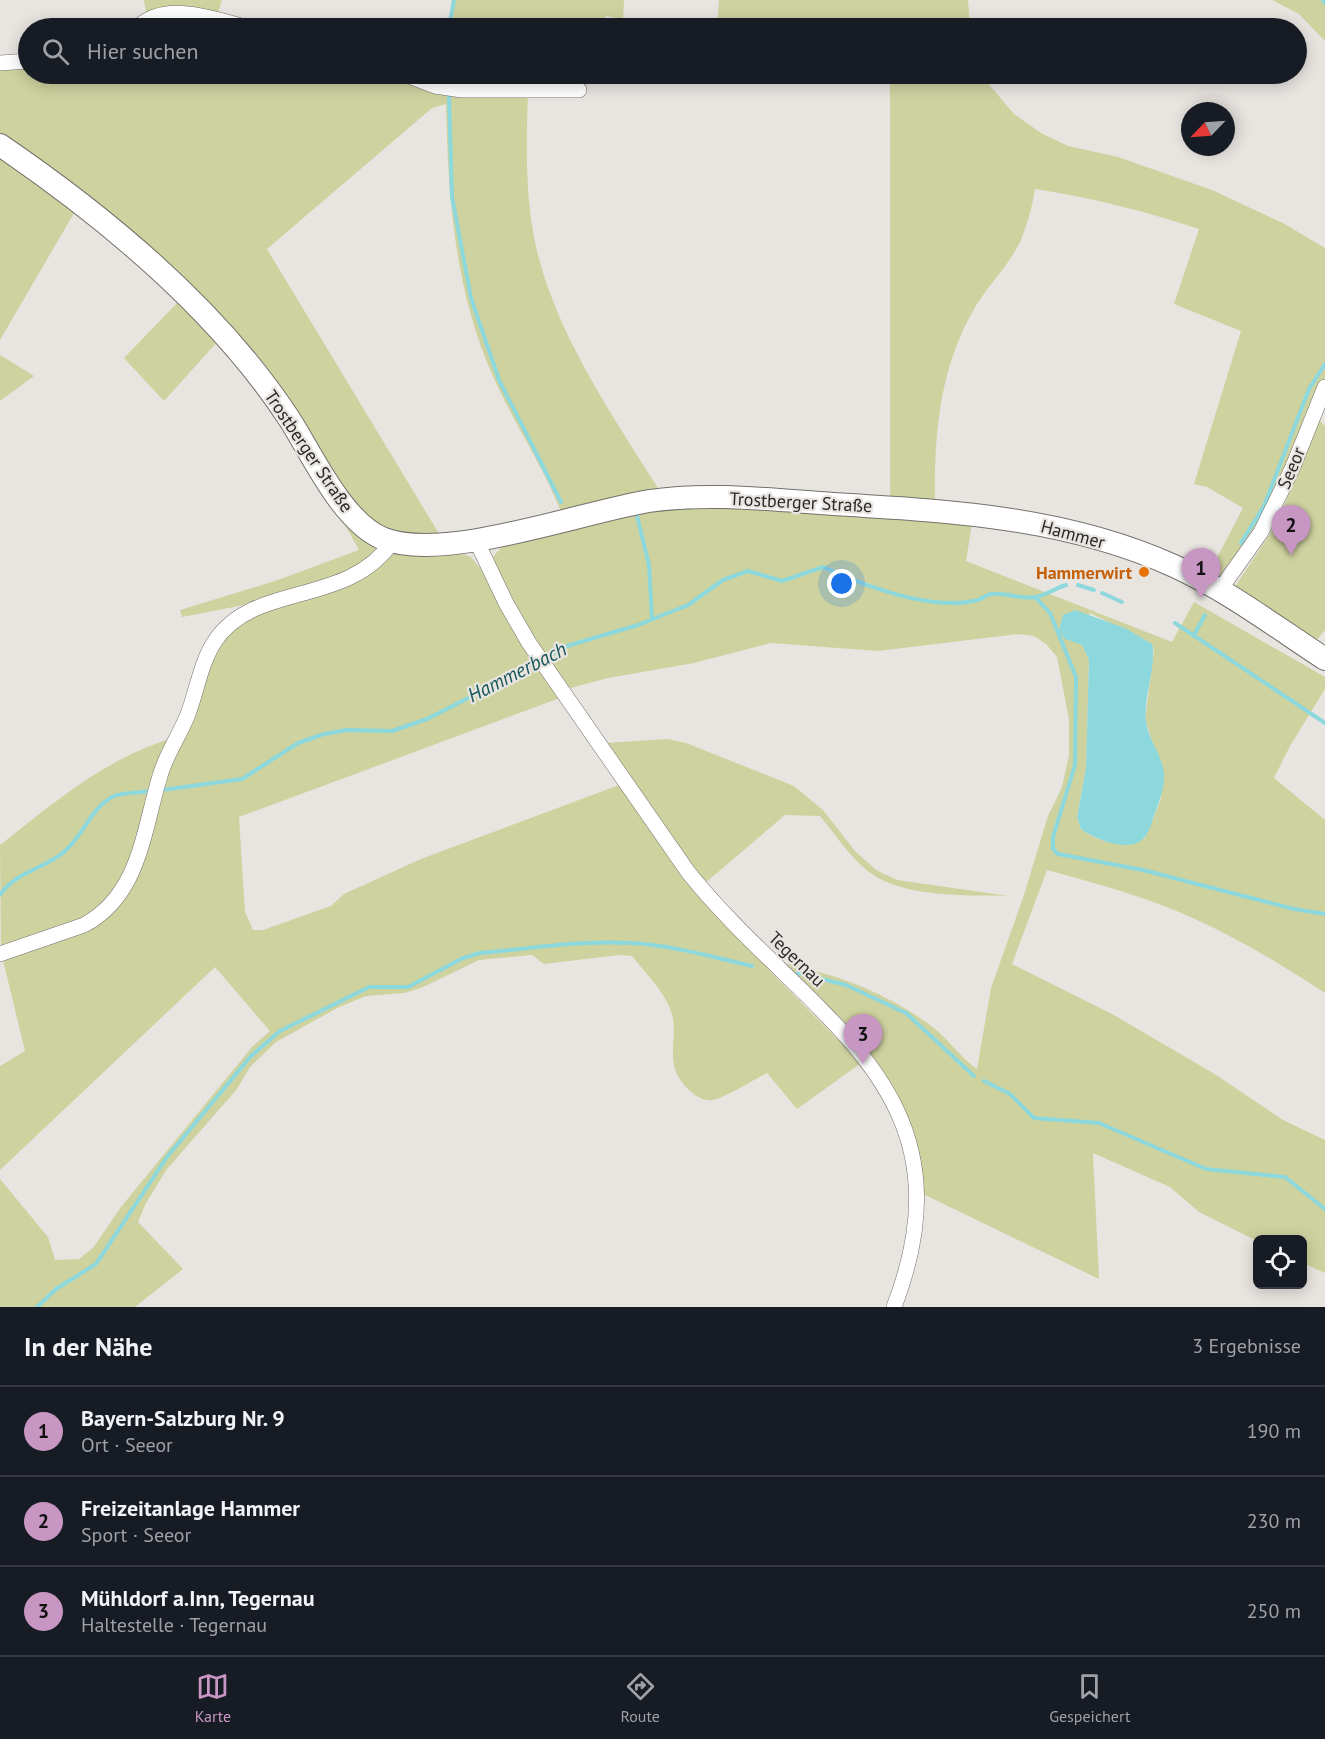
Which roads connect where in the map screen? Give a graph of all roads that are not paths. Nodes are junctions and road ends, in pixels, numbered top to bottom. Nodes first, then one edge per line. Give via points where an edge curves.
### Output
1 (147, 18) edge
2 (205, 18) edge
3 (18, 62) edge
4 (0, 63) edge
5 (430, 84) edge
6 (579, 90) dead end
7 (0, 145) edge
8 (1325, 387) edge
9 (951, 511) joint
10 (476, 540) junction
11 (393, 542) junction
12 (1219, 591) junction
13 (1325, 659) edge
14 (0, 954) edge
15 (894, 1307) edge

1 - 2 street via 170,10
3 - 4 street
5 - 6 street via 462,90
7 - 11 main road, Trostberger Straße via 63,189 136,249 220,331 288,416 348,511 365,528
8 - 12 street, Seeor via 1266,522
9 - 10 main road, Trostberger Straße via 683,498 631,504
9 - 12 main road, Hammer via 1002,516 1067,531 1150,556
10 - 11 main road, Trostberger Straße
10 - 15 street, Tegernau via 506,603 535,651 662,836 705,893 840,1029 888,1091 908,1139 918,1202 911,1255
11 - 14 street via 363,571 325,589 255,608 233,619 209,651 188,714 159,777 133,871 117,899 84,925
12 - 13 main road

